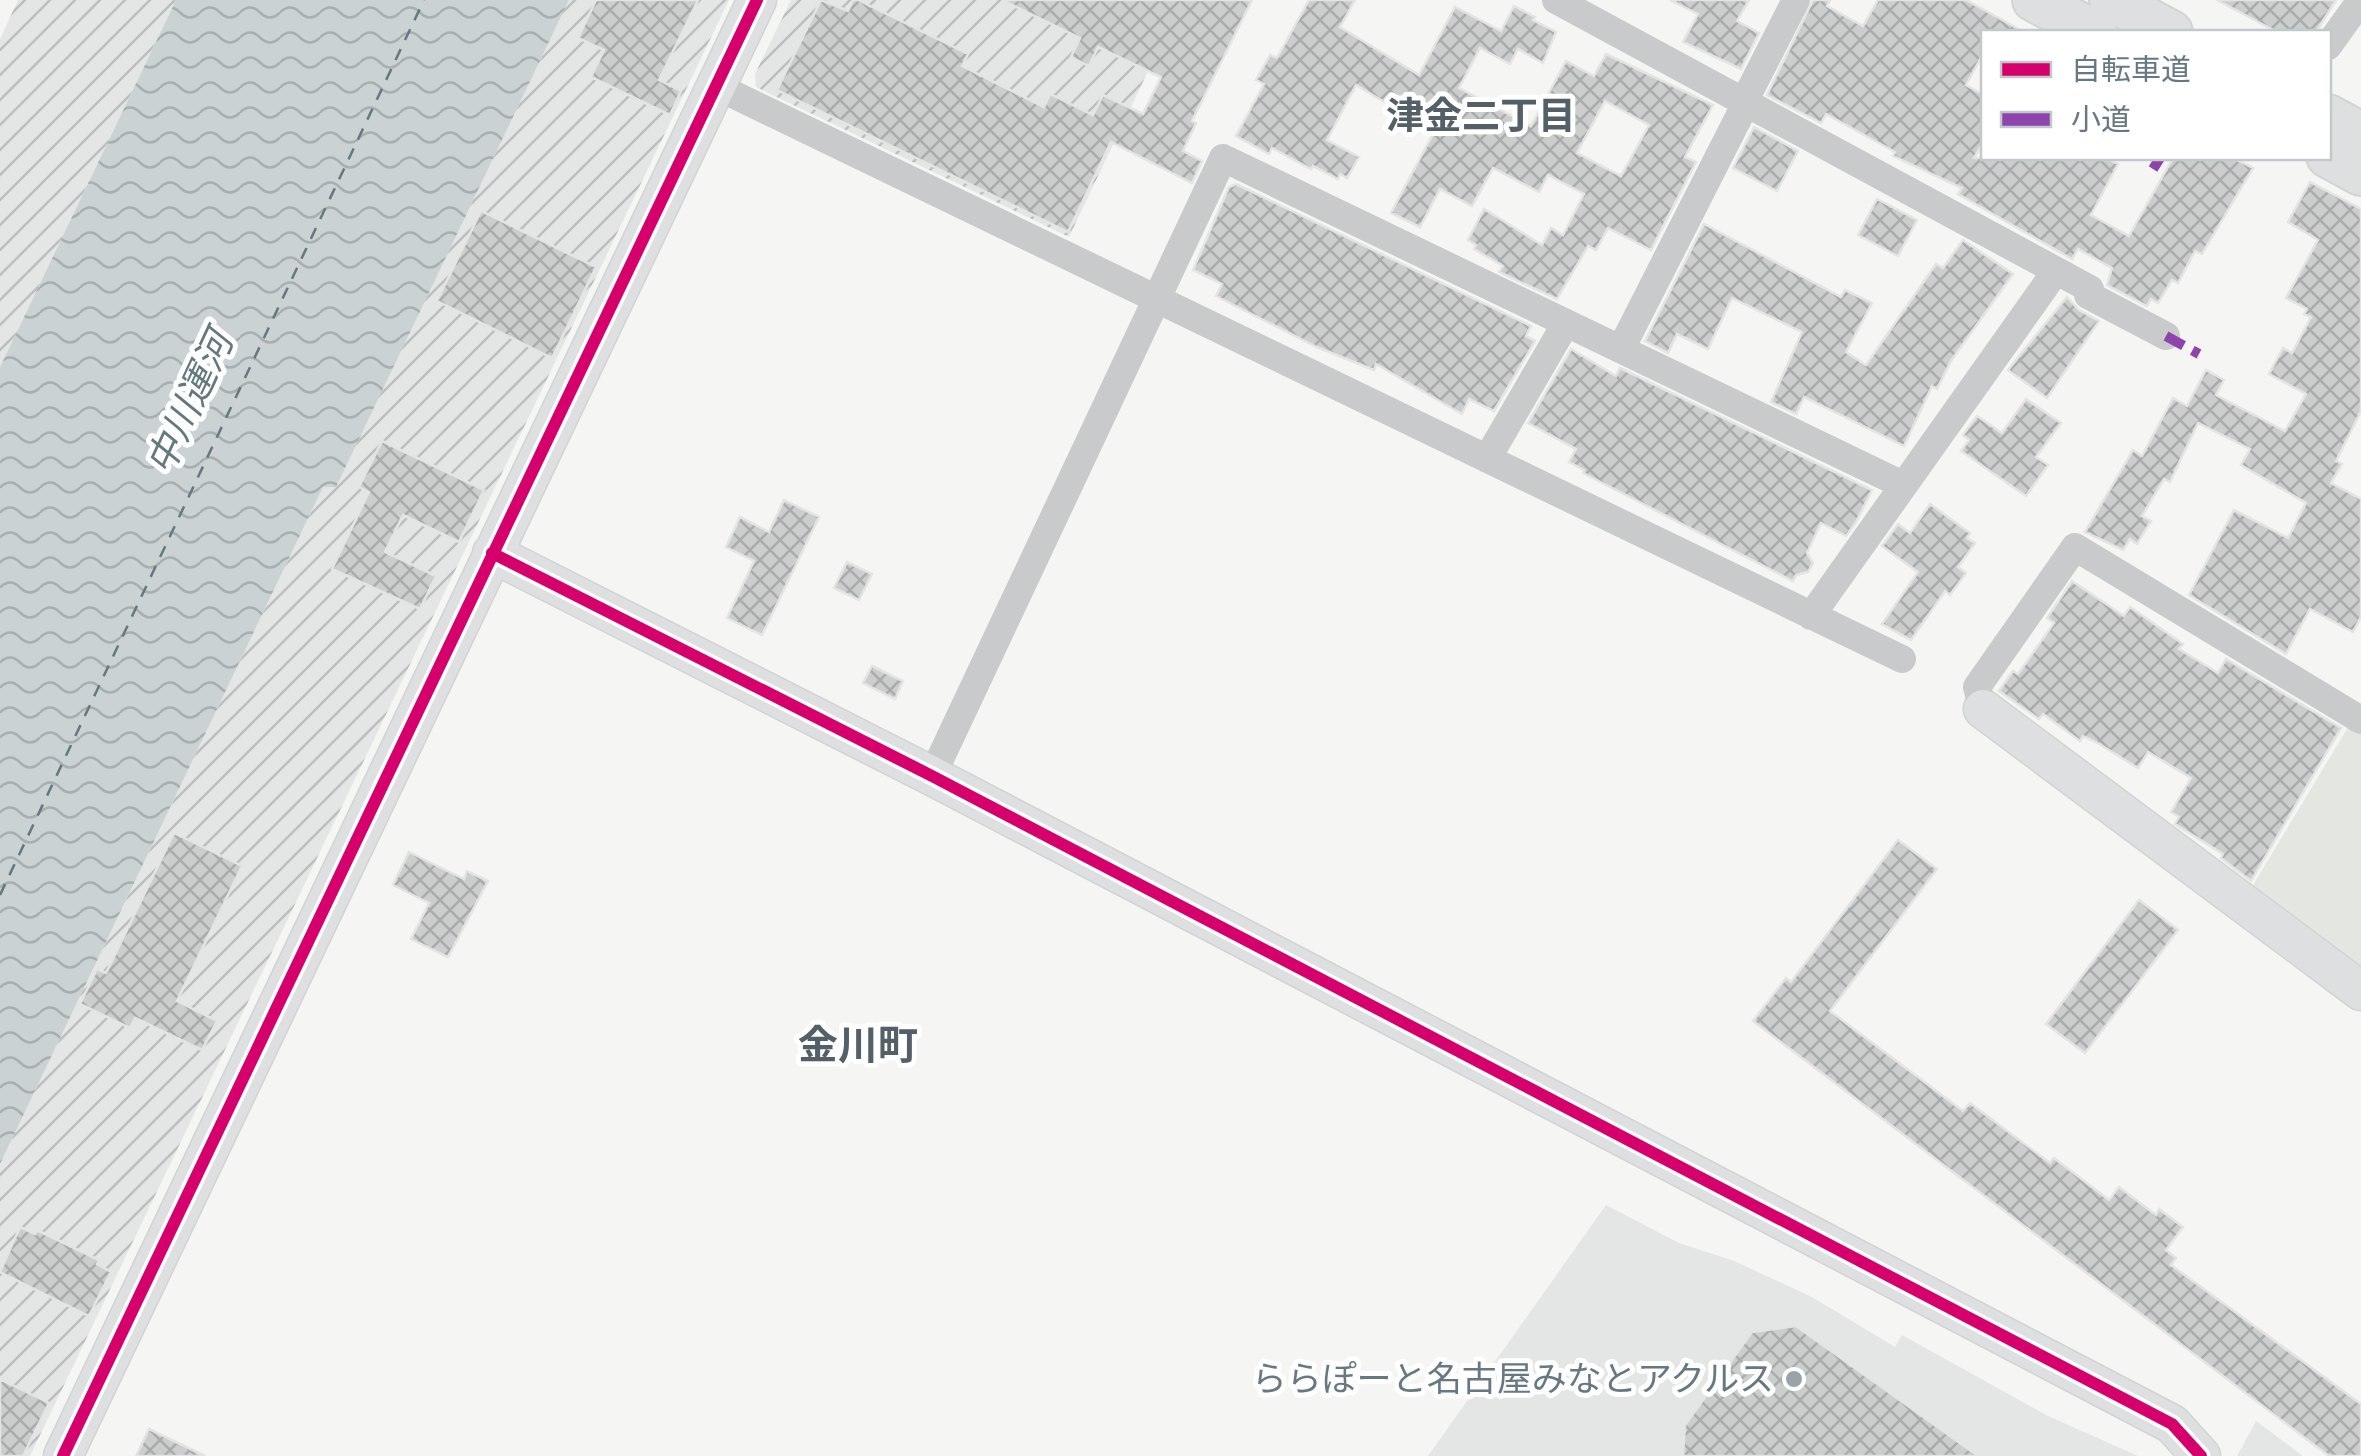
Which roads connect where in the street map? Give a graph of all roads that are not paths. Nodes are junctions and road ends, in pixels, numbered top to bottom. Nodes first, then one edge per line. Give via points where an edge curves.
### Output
1 (758, 0) edge
2 (1556, 0) edge
3 (1796, 0) edge
4 (2034, 0) edge
5 (2111, 0) edge
6 (2361, 0) edge
7 (2092, 30) edge
8 (2168, 30) edge
9 (2331, 42) edge
10 (716, 86) junction
11 (1745, 103) junction
12 (2331, 118) edge
13 (2361, 134) edge
14 (2331, 158) edge
15 (2361, 174) edge
16 (2056, 271) junction
17 (1154, 298) junction
18 (1566, 323) junction
19 (2166, 336) dead end
20 (1620, 349) junction
21 (1487, 459) junction
22 (1904, 485) junction
23 (492, 552) junction
24 (1811, 616) junction
25 (1902, 660) dead end
26 (1983, 709) joint
27 (2361, 720) edge
28 (932, 776) junction
29 (2361, 991) edge
30 (62, 1456) edge
31 (2202, 1456) edge

1 - 10 street
2 - 11 street
3 - 11 street
4 - 7 main road
5 - 8 main road
6 - 9 street
10 - 17 street
10 - 23 street
11 - 16 street
11 - 20 street
12 - 13 main road
14 - 15 main road
16 - 19 street
16 - 22 street
17 - 18 street via 1224,158
17 - 21 street
17 - 28 street
18 - 20 street
18 - 21 street
20 - 22 street
21 - 24 street
22 - 24 street
23 - 28 street
23 - 30 street
24 - 25 street
26 - 27 street via 1977,687 2075,548
26 - 29 street
28 - 31 street via 2172,1424

